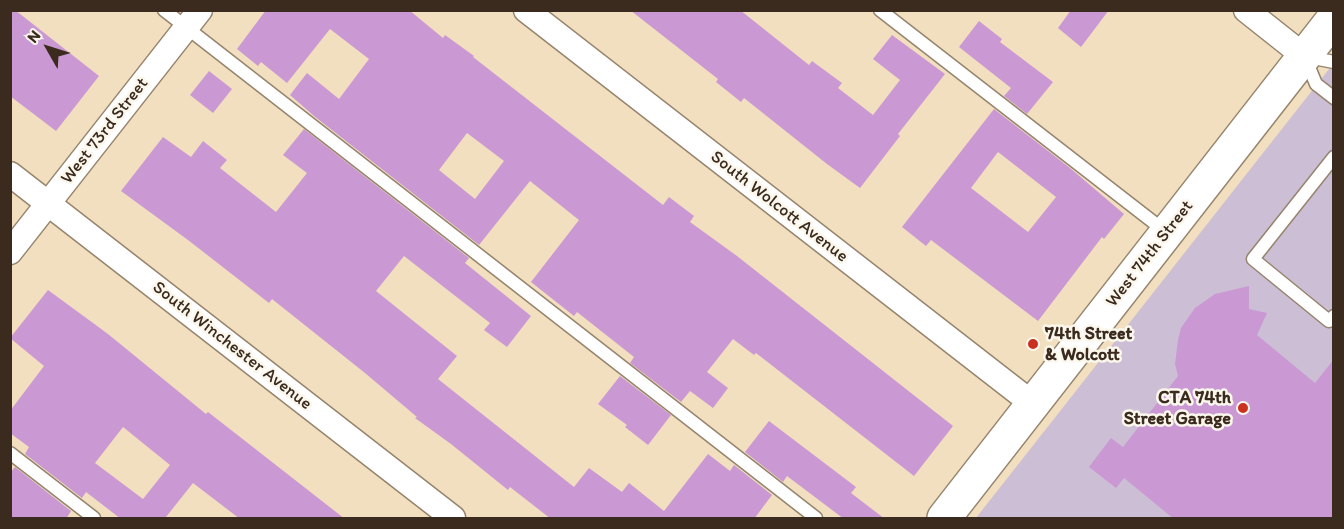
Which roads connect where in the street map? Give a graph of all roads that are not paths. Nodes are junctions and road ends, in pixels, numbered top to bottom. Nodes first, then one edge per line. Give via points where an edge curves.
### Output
1 (164, 10) edge
2 (526, 10) edge
3 (880, 10) edge
4 (1246, 10) edge
5 (1334, 18) edge
6 (193, 19) edge
7 (1319, 59) edge
8 (1334, 98) edge
9 (1334, 157) edge
10 (10, 174) edge
11 (48, 204) junction
12 (1167, 232) junction
13 (10, 252) edge
14 (1334, 316) edge
15 (1033, 404) junction
16 (10, 453) edge
17 (953, 515) edge
18 (94, 519) edge
19 (453, 519) edge
20 (816, 519) edge

1 - 6 lane
2 - 15 street, South Wolcott Avenue
3 - 12 lane
4 - 7 street
5 - 7 street, West 74th Street
6 - 11 street, West 73rd Street
6 - 20 lane
7 - 8 lane via 1316,84
7 - 12 street, West 74th Street
9 - 14 lane via 1253,259 1329,321
10 - 11 street, South Winchester Avenue
11 - 13 street, West 73rd Street
11 - 19 street, South Winchester Avenue
12 - 15 street, West 74th Street
15 - 17 street, West 74th Street
16 - 18 lane

